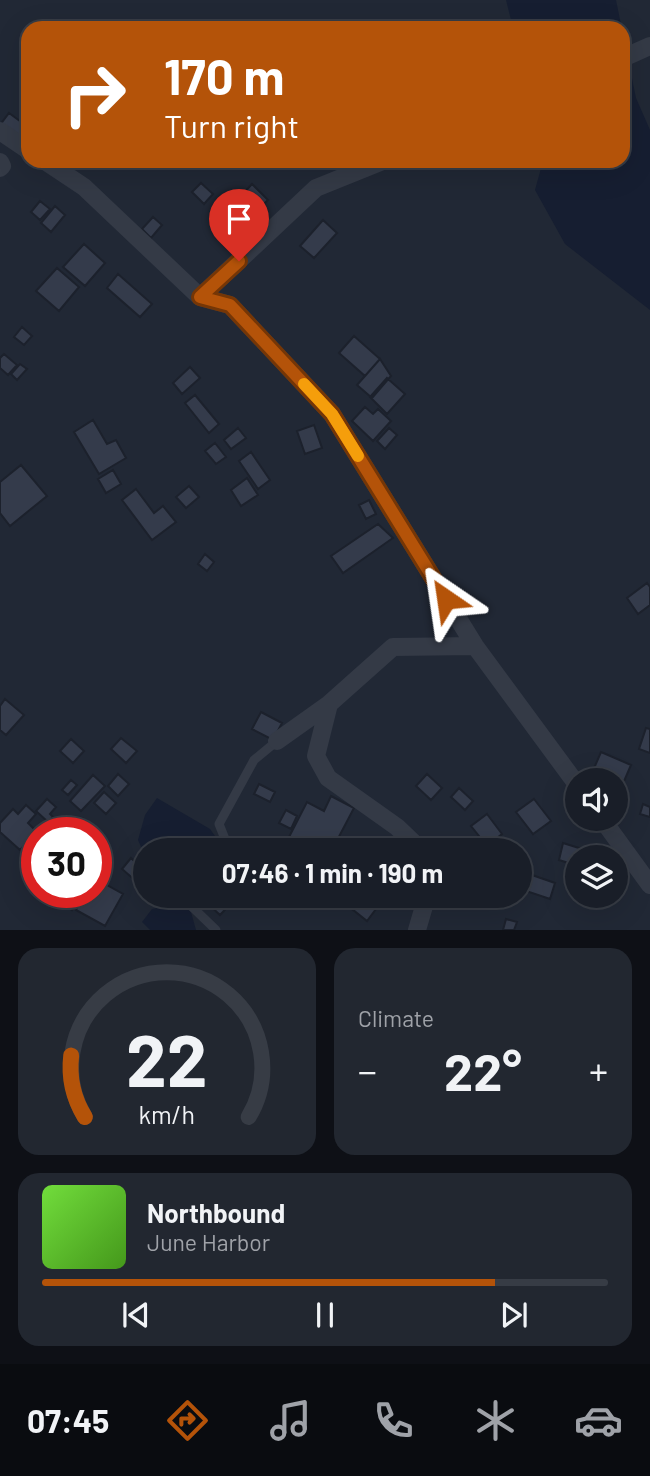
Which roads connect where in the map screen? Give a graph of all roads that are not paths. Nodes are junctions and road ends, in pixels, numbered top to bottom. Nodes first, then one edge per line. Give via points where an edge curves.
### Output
1 (650, 47) edge
2 (630, 55) edge
3 (0, 131) edge
4 (21, 145) edge
5 (0, 162) edge
6 (0, 168) edge
7 (56, 168) edge
8 (366, 168) edge
9 (200, 297) junction
10 (475, 646) junction
11 (329, 704) junction
12 (277, 741) joint
13 (565, 768) edge
14 (611, 831) edge
15 (225, 838) edge
16 (408, 838) edge
17 (650, 885) edge
18 (193, 908) edge
19 (423, 908) edge
20 (216, 930) edge
21 (416, 930) edge

1 - 2 street
3 - 4 street
5 - 6 street
7 - 9 street via 84,187
8 - 9 street via 316,188
9 - 10 street via 230,305 332,414
10 - 11 street via 393,647
10 - 13 street
11 - 12 street
11 - 16 street via 316,755 328,778
12 - 15 lane via 254,760 219,824
14 - 17 street
18 - 20 lane
19 - 21 street

